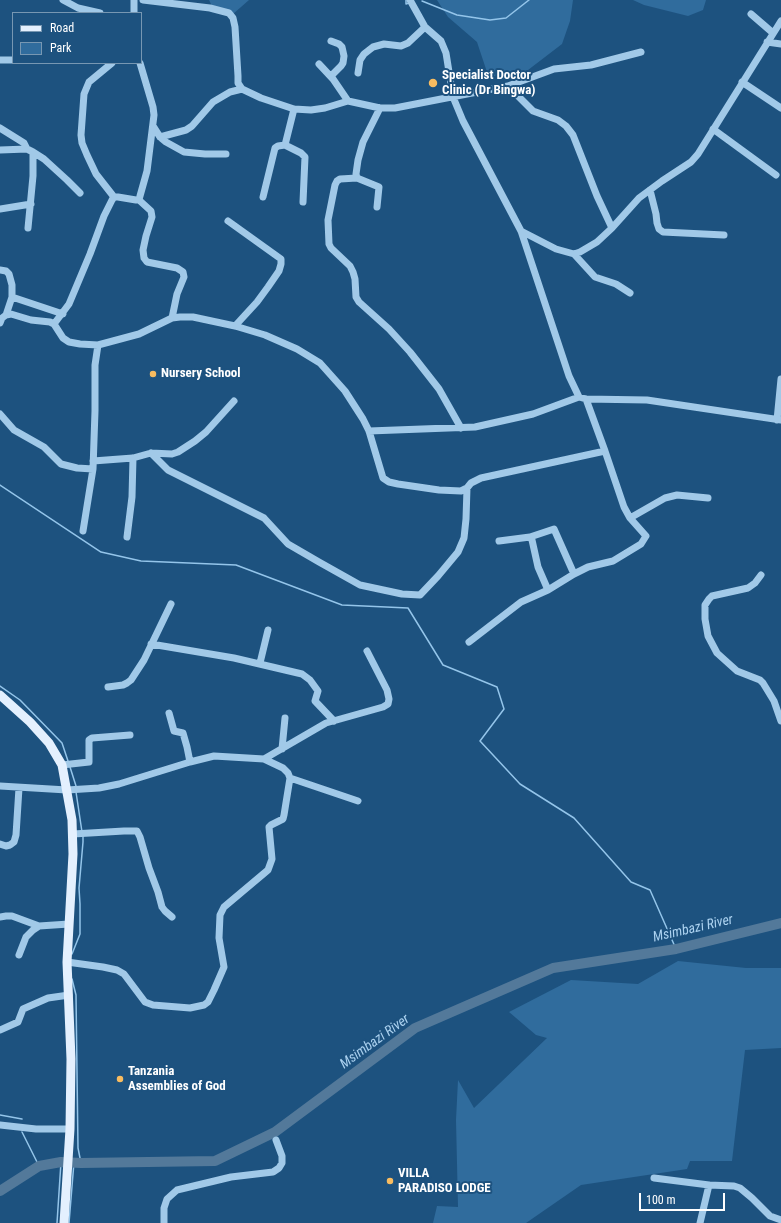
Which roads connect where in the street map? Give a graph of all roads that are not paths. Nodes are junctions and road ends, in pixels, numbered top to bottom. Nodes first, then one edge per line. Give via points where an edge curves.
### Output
1 (63, 0) edge
2 (134, 0) edge
3 (143, 0) edge
4 (410, 0) edge
5 (189, 3) edge
6 (96, 12) edge
7 (134, 12) edge
8 (752, 14) dead end
9 (781, 21) edge
10 (425, 27) junction
11 (773, 33) junction
12 (331, 41) dead end
13 (767, 42) junction
14 (781, 44) edge
15 (641, 52) dead end
16 (0, 60) edge
17 (12, 60) edge
18 (111, 64) edge
19 (140, 64) edge
20 (319, 64) dead end
21 (358, 73) dead end
22 (331, 76) junction
23 (742, 82) junction
24 (508, 86) junction
25 (242, 89) junction
26 (453, 97) junction
27 (348, 101) junction
28 (380, 108) junction
29 (781, 108) edge
30 (294, 109) junction
31 (152, 126) junction
32 (0, 128) edge
33 (713, 129) junction
34 (160, 137) junction
35 (285, 145) junction
36 (0, 150) edge
37 (30, 150) junction
38 (226, 154) dead end
39 (776, 175) dead end
40 (357, 178) junction
41 (650, 190) junction
42 (80, 194) dead end
43 (114, 197) junction
44 (262, 197) dead end
45 (139, 200) junction
46 (303, 202) dead end
47 (31, 204) junction
48 (377, 207) dead end
49 (0, 209) edge
50 (228, 221) dead end
51 (28, 228) dead end
52 (612, 228) junction
53 (521, 231) junction
54 (724, 235) dead end
55 (574, 254) junction
56 (0, 270) edge
57 (630, 293) dead end
58 (12, 297) junction
59 (62, 314) junction
60 (6, 315) junction
61 (172, 318) junction
62 (0, 322) edge
63 (54, 324) junction
64 (235, 326) junction
65 (98, 346) junction
66 (781, 379) edge
67 (582, 398) junction
68 (234, 401) dead end
69 (0, 414) edge
70 (779, 420) edge
71 (461, 428) junction
72 (369, 430) junction
73 (605, 451) junction
74 (151, 453) junction
75 (133, 458) junction
76 (93, 461) junction
77 (93, 469) junction
78 (467, 488) junction
79 (708, 498) dead end
80 (630, 518) junction
81 (83, 530) dead end
82 (127, 537) dead end
83 (530, 537) junction
84 (499, 541) dead end
85 (574, 574) junction
86 (760, 575) dead end
87 (548, 590) junction
88 (171, 604) dead end
89 (268, 630) dead end
90 (469, 642) dead end
91 (151, 644) junction
92 (367, 651) dead end
93 (260, 663) junction
94 (108, 687) dead end
95 (0, 695) edge
96 (169, 713) dead end
97 (285, 718) dead end
98 (781, 720) edge
99 (334, 721) junction
100 (130, 735) dead end
101 (282, 749) junction
102 (264, 759) junction
103 (190, 762) junction
104 (62, 765) junction
105 (290, 778) junction
106 (0, 786) edge
107 (19, 788) junction
108 (68, 790) junction
109 (358, 801) dead end
110 (73, 834) junction
111 (0, 844) edge
112 (172, 917) dead end
113 (0, 918) edge
114 (69, 924) junction
115 (39, 926) junction
116 (19, 955) dead end
117 (67, 962) junction
118 (68, 995) junction
119 (0, 1030) edge
120 (0, 1125) edge
121 (70, 1129) junction
122 (276, 1140) dead end
123 (654, 1178) dead end
124 (709, 1185) junction
125 (781, 1220) edge
126 (64, 1223) edge
127 (164, 1223) edge
128 (700, 1223) edge

1 - 6 street via 78,8
2 - 7 street
3 - 5 street
4 - 10 street
5 - 25 street via 228,13 233,18 238,82
8 - 11 street
9 - 11 street
10 - 21 street via 401,46 384,44 373,47 360,60
10 - 26 street via 440,41 446,53
11 - 13 street
12 - 22 street via 342,47 344,56 341,66
13 - 14 street
13 - 23 street
15 - 24 street via 592,65 554,69
16 - 17 street
18 - 43 street via 89,82 84,94 81,135 96,174
19 - 31 street via 153,107
20 - 22 street
22 - 27 street
23 - 29 street
23 - 33 street
24 - 26 street
24 - 52 street via 533,111 558,120 573,135 596,196
25 - 30 street
25 - 34 street via 230,92 213,102 186,130
26 - 28 street via 402,107
26 - 53 street
27 - 28 street
27 - 30 street via 325,108
28 - 40 street via 363,142
30 - 35 street
31 - 34 street
31 - 45 street via 147,171
32 - 37 street via 24,142
33 - 39 street
33 - 41 street via 691,162
34 - 38 street via 184,152
35 - 44 street via 275,148
35 - 46 street via 305,157
36 - 37 street
37 - 42 street via 68,180
37 - 47 street
40 - 48 street via 379,187
40 - 71 street via 340,179 335,185 328,220 329,244 350,266 359,302 410,352 439,389
41 - 52 street via 634,203
41 - 54 street via 657,223 663,232
43 - 45 street
43 - 59 street via 104,216 79,282
45 - 61 street via 151,212 152,218 143,250 144,258 147,262 177,268 183,272
47 - 49 street
47 - 51 street
50 - 64 street via 278,256 281,264 279,271 257,302
52 - 55 street via 597,242
53 - 55 street via 556,249
53 - 67 street via 568,376
55 - 57 street via 596,277 616,284
56 - 58 street via 6,271 10,277
58 - 59 street
58 - 60 street
59 - 63 street
60 - 62 street
60 - 63 street
61 - 64 street via 193,317
61 - 65 street via 139,334
63 - 65 street via 63,338 69,342
64 - 72 street via 265,335 297,349 320,363 344,391
65 - 76 street via 95,365
66 - 70 street
67 - 70 street via 647,400
67 - 71 street via 533,414
67 - 73 street
68 - 74 street via 206,432 185,448 172,454
69 - 77 street via 14,430 44,447 61,464
71 - 72 street
72 - 78 street via 382,478 389,482 439,490 461,491
73 - 78 street via 481,478
73 - 80 street
74 - 75 street
74 - 78 street via 168,470 264,518 288,544 326,566 360,585 402,594 420,595 458,552 464,538
75 - 76 street
75 - 82 street
76 - 77 street
77 - 81 street
79 - 80 street via 677,495 665,498
80 - 85 street via 646,536 641,544 613,561 588,567
83 - 84 street
83 - 85 street via 554,529
83 - 87 street via 538,567
85 - 87 street
86 - 98 street via 748,588 712,596 705,605 705,619 708,636 717,653 737,671 763,683 774,701
87 - 90 street via 521,602
88 - 91 street
89 - 93 street
91 - 93 street
91 - 94 street via 135,674 127,683
92 - 99 street via 387,690 388,704
93 - 99 street via 302,674 310,680 318,691 315,700
95 - 104 main road via 49,743
96 - 103 street via 174,731 183,733
97 - 101 street
99 - 101 street
100 - 104 street via 92,738 89,742 89,762
101 - 102 street
102 - 103 street via 214,756
102 - 105 street via 283,768
103 - 108 street via 119,784 89,790
104 - 108 main road
105 - 109 street
105 - 117 street via 283,819 269,827 272,860 268,870 224,907 220,915 219,938 224,967 211,996 204,1005 190,1008 153,1005 145,1002 124,974 117,970
106 - 107 street
107 - 108 street
107 - 111 street via 14,842 6,846
108 - 110 main road
110 - 112 street via 124,830 137,832 162,907
110 - 114 main road
113 - 115 street via 12,916
114 - 115 street
114 - 117 main road
115 - 116 street via 26,937
117 - 118 main road
118 - 119 street via 48,998 23,1009 18,1022
118 - 121 main road via 71,1059
120 - 121 street
121 - 126 main road
122 - 127 street via 282,1156 279,1168 273,1172 231,1177 177,1190 167,1199
123 - 124 street
124 - 125 street via 740,1188 770,1216
124 - 128 street

